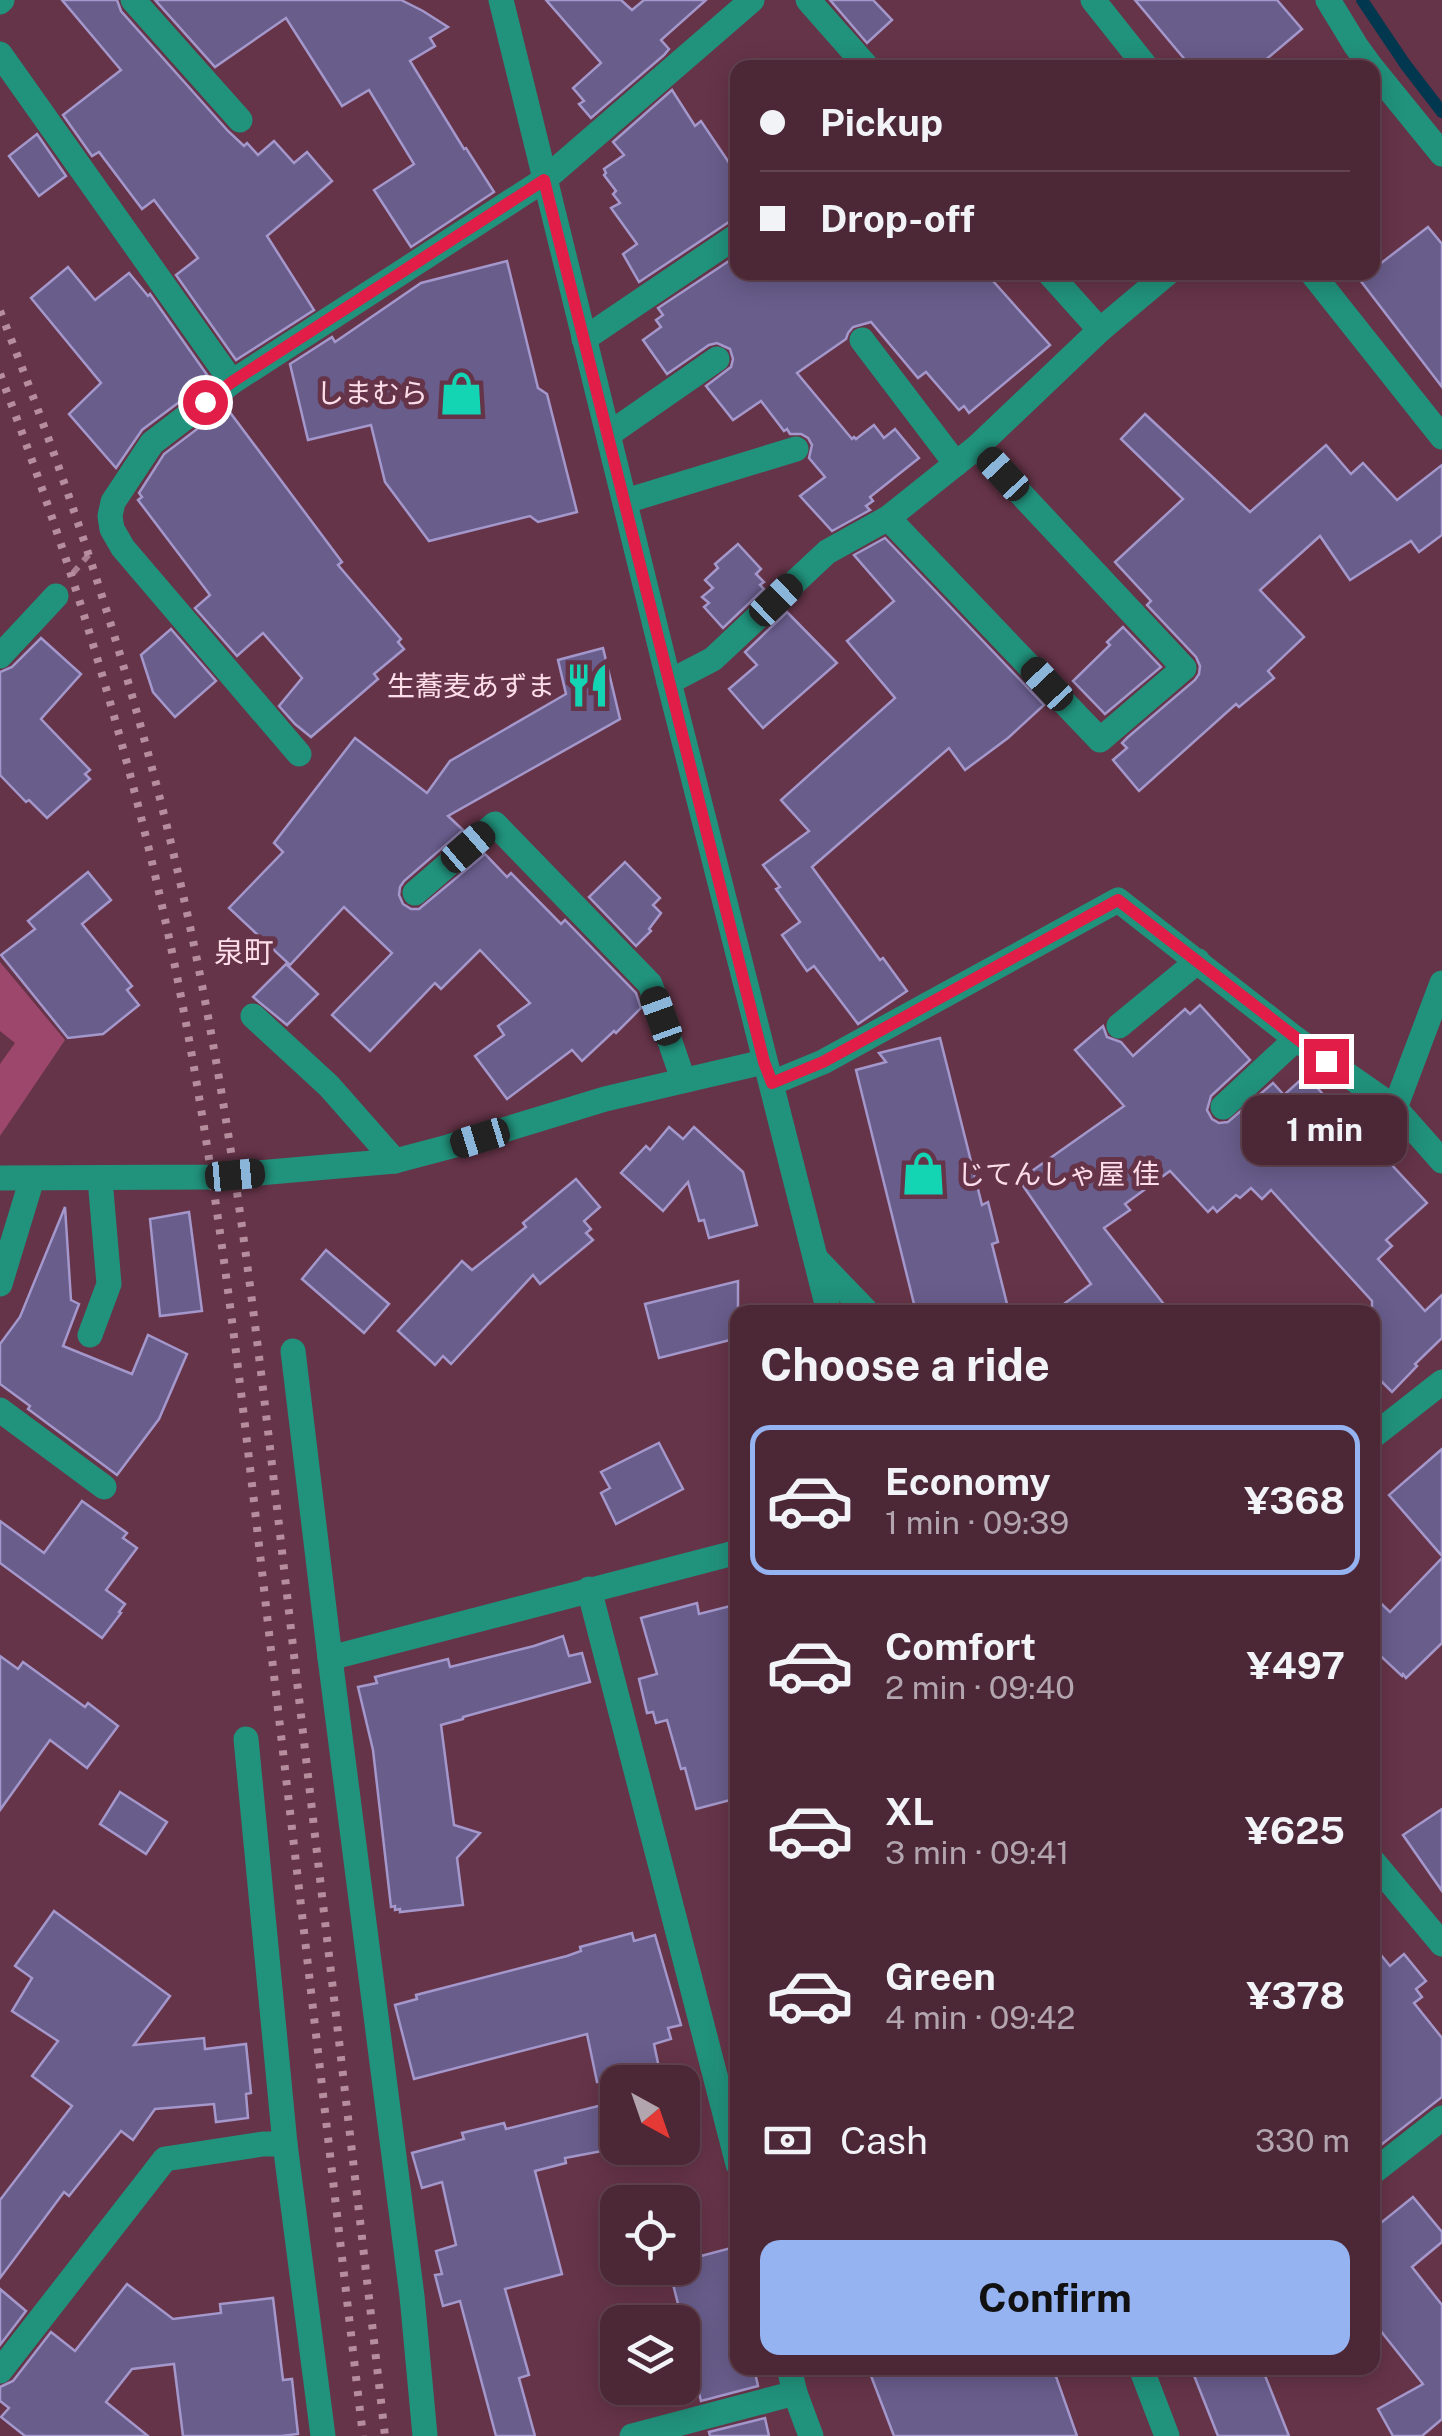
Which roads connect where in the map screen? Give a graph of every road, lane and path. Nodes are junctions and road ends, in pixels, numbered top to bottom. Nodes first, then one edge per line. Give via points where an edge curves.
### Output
1 (133, 0) edge
2 (501, 0) edge
3 (752, 0) edge
4 (808, 0) edge
5 (1093, 0) edge
6 (1328, 0) edge
7 (0, 54) edge
8 (861, 60) edge
9 (1141, 60) edge
10 (1364, 60) edge
11 (1380, 84) edge
12 (240, 120) dead end
13 (1442, 154) edge
14 (544, 180) junction
15 (730, 240) edge
16 (1055, 280) edge
17 (1159, 280) edge
18 (1317, 280) edge
19 (1100, 330) junction
20 (584, 339) junction
21 (862, 340) dead end
22 (717, 359) dead end
23 (232, 382) junction
24 (608, 434) junction
25 (1442, 437) edge
26 (977, 447) junction
27 (796, 449) dead end
28 (956, 464) junction
29 (626, 501) junction
30 (888, 518) junction
31 (112, 529) junction
32 (56, 596) joint
33 (0, 656) edge
34 (669, 682) junction
35 (299, 754) dead end
36 (415, 894) dead end
37 (1198, 961) junction
38 (1442, 983) edge
39 (253, 1016) dead end
40 (1119, 1026) dead end
41 (1296, 1040) junction
42 (768, 1072) junction
43 (684, 1079) junction
44 (1223, 1107) dead end
45 (1395, 1108) junction
46 (395, 1161) junction
47 (1442, 1161) edge
48 (0, 1178) edge
49 (100, 1178) junction
50 (32, 1179) junction
51 (814, 1258) junction
52 (0, 1284) edge
53 (827, 1305) edge
54 (860, 1305) edge
55 (90, 1335) dead end
56 (292, 1351) dead end
57 (1442, 1382) edge
58 (0, 1410) edge
59 (1380, 1430) edge
60 (104, 1487) dead end
61 (730, 1554) edge
62 (589, 1589) junction
63 (330, 1658) junction
64 (246, 1738) dead end
65 (1380, 1870) edge
66 (1442, 1944) edge
67 (1442, 2118) edge
68 (730, 2133) edge
69 (285, 2144) junction
70 (1380, 2167) edge
71 (0, 2371) edge
72 (791, 2375) edge
73 (1144, 2375) edge
74 (795, 2393) junction
75 (323, 2436) edge
76 (425, 2436) edge
77 (632, 2436) edge
78 (811, 2436) edge
79 (1166, 2436) edge

1 - 12 street
2 - 14 street
3 - 14 street
4 - 8 street
5 - 9 street
6 - 10 street
7 - 23 street
11 - 13 street
14 - 20 street
14 - 23 street
15 - 20 street
16 - 19 street
17 - 19 street
18 - 25 street
19 - 26 street
20 - 24 street
21 - 28 street
22 - 24 street
23 - 31 street via 152,443 113,502
24 - 29 street
26 - 28 street
26 - 30 street via 1184,668 1100,740
27 - 29 street
28 - 30 street
29 - 34 street
30 - 34 street via 826,552 714,659
31 - 32 path
31 - 35 street
32 - 33 street
34 - 42 street
36 - 43 street via 495,824 650,984
37 - 40 street
37 - 41 street
37 - 42 street via 1118,900 823,1062
38 - 45 street
39 - 46 street via 329,1086
41 - 44 street
41 - 45 street
42 - 43 street
42 - 51 street
43 - 46 street
45 - 47 street
46 - 49 street via 212,1177
48 - 50 street
49 - 50 street
49 - 55 street via 110,1284
50 - 52 street
51 - 53 street
51 - 54 street
56 - 63 street
57 - 59 street
58 - 60 street
61 - 62 street
62 - 63 street
62 - 68 street
63 - 76 street
64 - 69 street
65 - 66 street
67 - 70 street
69 - 71 street via 166,2159
69 - 75 street
72 - 74 street
73 - 79 street
74 - 77 street
74 - 78 street

